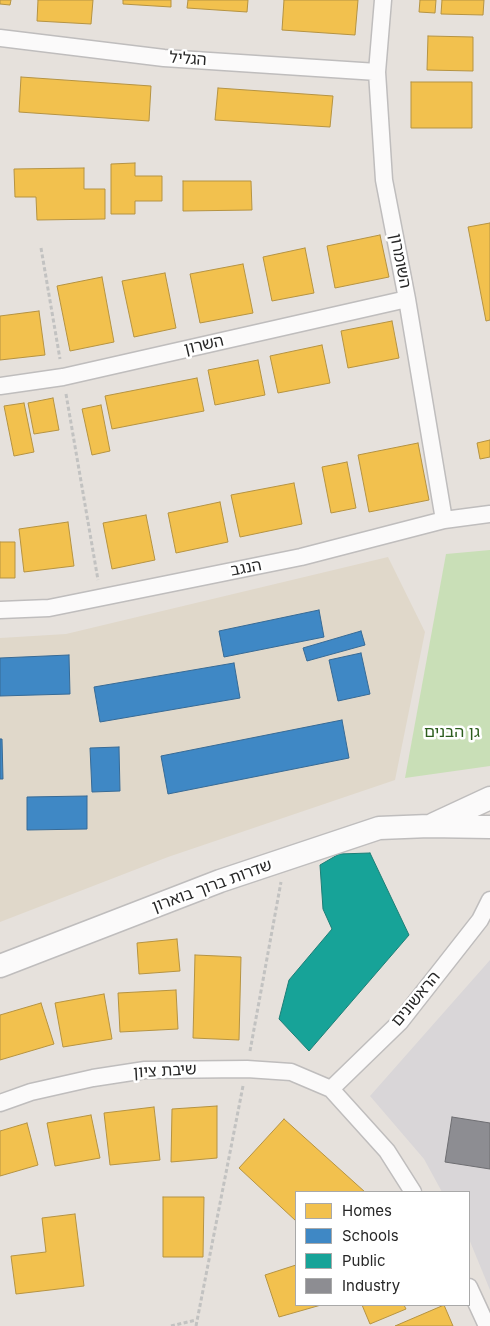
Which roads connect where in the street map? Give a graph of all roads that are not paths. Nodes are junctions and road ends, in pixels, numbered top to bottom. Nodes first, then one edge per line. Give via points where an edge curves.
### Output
1 (383, 0) edge
2 (0, 38) edge
3 (377, 72) junction
4 (407, 299) junction
5 (0, 386) edge
6 (490, 514) edge
7 (444, 520) junction
8 (0, 610) edge
9 (490, 798) edge
10 (429, 826) junction
11 (490, 827) edge
12 (490, 900) edge
13 (0, 966) edge
14 (331, 1089) junction
15 (0, 1103) edge
16 (412, 1191) edge
17 (470, 1289) edge
18 (487, 1326) edge

1 - 3 street, השומרון
2 - 3 street, הגליל via 164,58
3 - 4 street, השומרון via 384,180
4 - 5 street, השרון via 63,377
4 - 7 street, השומרון
6 - 7 street, הנגב
7 - 8 street, הנגב via 301,557 49,608
9 - 10 street, שדרות ברוך בוארון
10 - 11 street, שדרות ברוך בוארון
10 - 13 street, שדרות ברוך בוארון via 379,828 220,881
12 - 14 street, הראשונים via 480,920 400,1022
14 - 15 street, שיבת ציון via 291,1072 145,1070 31,1092
14 - 16 street via 387,1151
17 - 18 street

